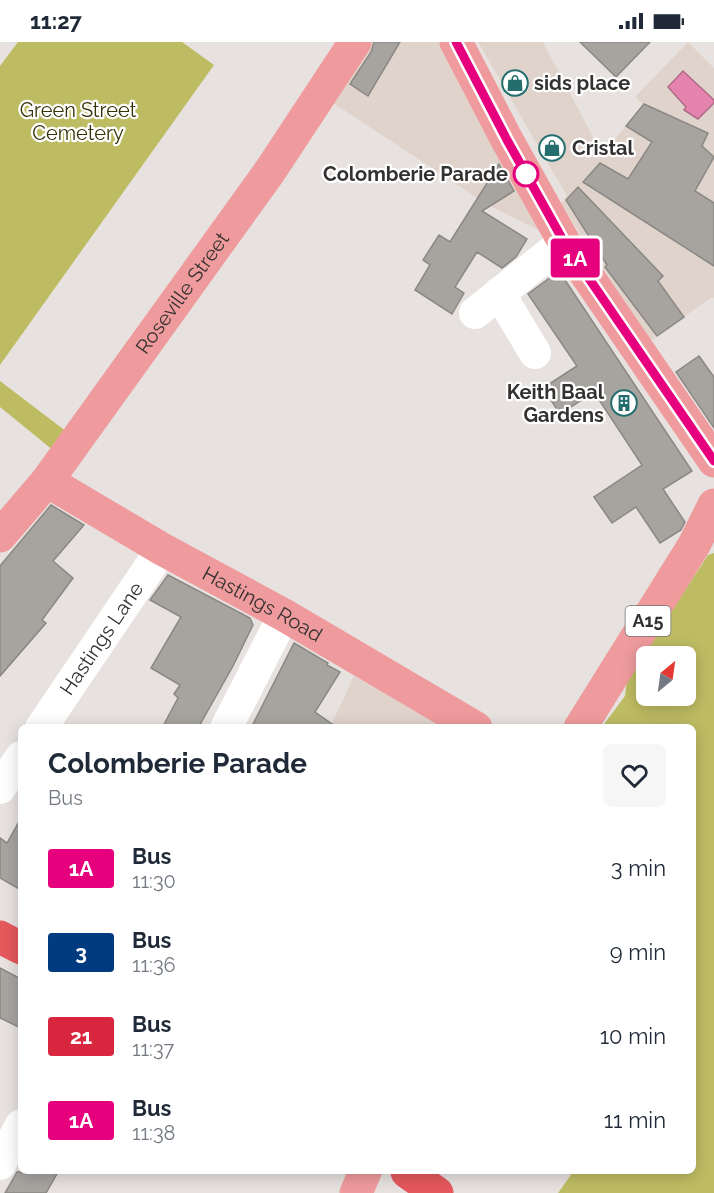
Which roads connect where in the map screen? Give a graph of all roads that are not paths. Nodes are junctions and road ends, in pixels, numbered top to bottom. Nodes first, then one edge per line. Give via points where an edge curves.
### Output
1 (355, 42) edge
2 (456, 42) edge
3 (564, 242) junction
4 (500, 293) junction
5 (475, 313) dead end
6 (535, 352) dead end
7 (714, 461) edge
8 (47, 481) junction
9 (714, 505) edge
10 (0, 536) edge
11 (704, 541) edge
12 (162, 549) junction
13 (284, 615) junction
14 (44, 724) edge
15 (228, 724) edge
16 (469, 724) edge
17 (583, 724) edge
18 (18, 761) edge
19 (0, 788) edge
20 (0, 937) edge
21 (18, 946) edge
22 (18, 1131) edge
23 (0, 1164) edge
24 (364, 1174) edge
25 (410, 1174) edge
26 (356, 1193) edge
27 (437, 1193) edge

1 - 8 main road, Roseville Street via 270,171
2 - 3 main road
3 - 4 street
3 - 7 main road
4 - 5 street
4 - 6 street
8 - 10 main road, Roseville Street
8 - 12 main road, Hastings Road
9 - 11 main road, A15
11 - 17 main road, A15
12 - 13 main road, Hastings Road
12 - 14 street, Hastings Lane
13 - 15 street
13 - 16 main road, Hastings Road
18 - 19 street
20 - 21 highway
22 - 23 street
24 - 26 main road
25 - 27 highway

